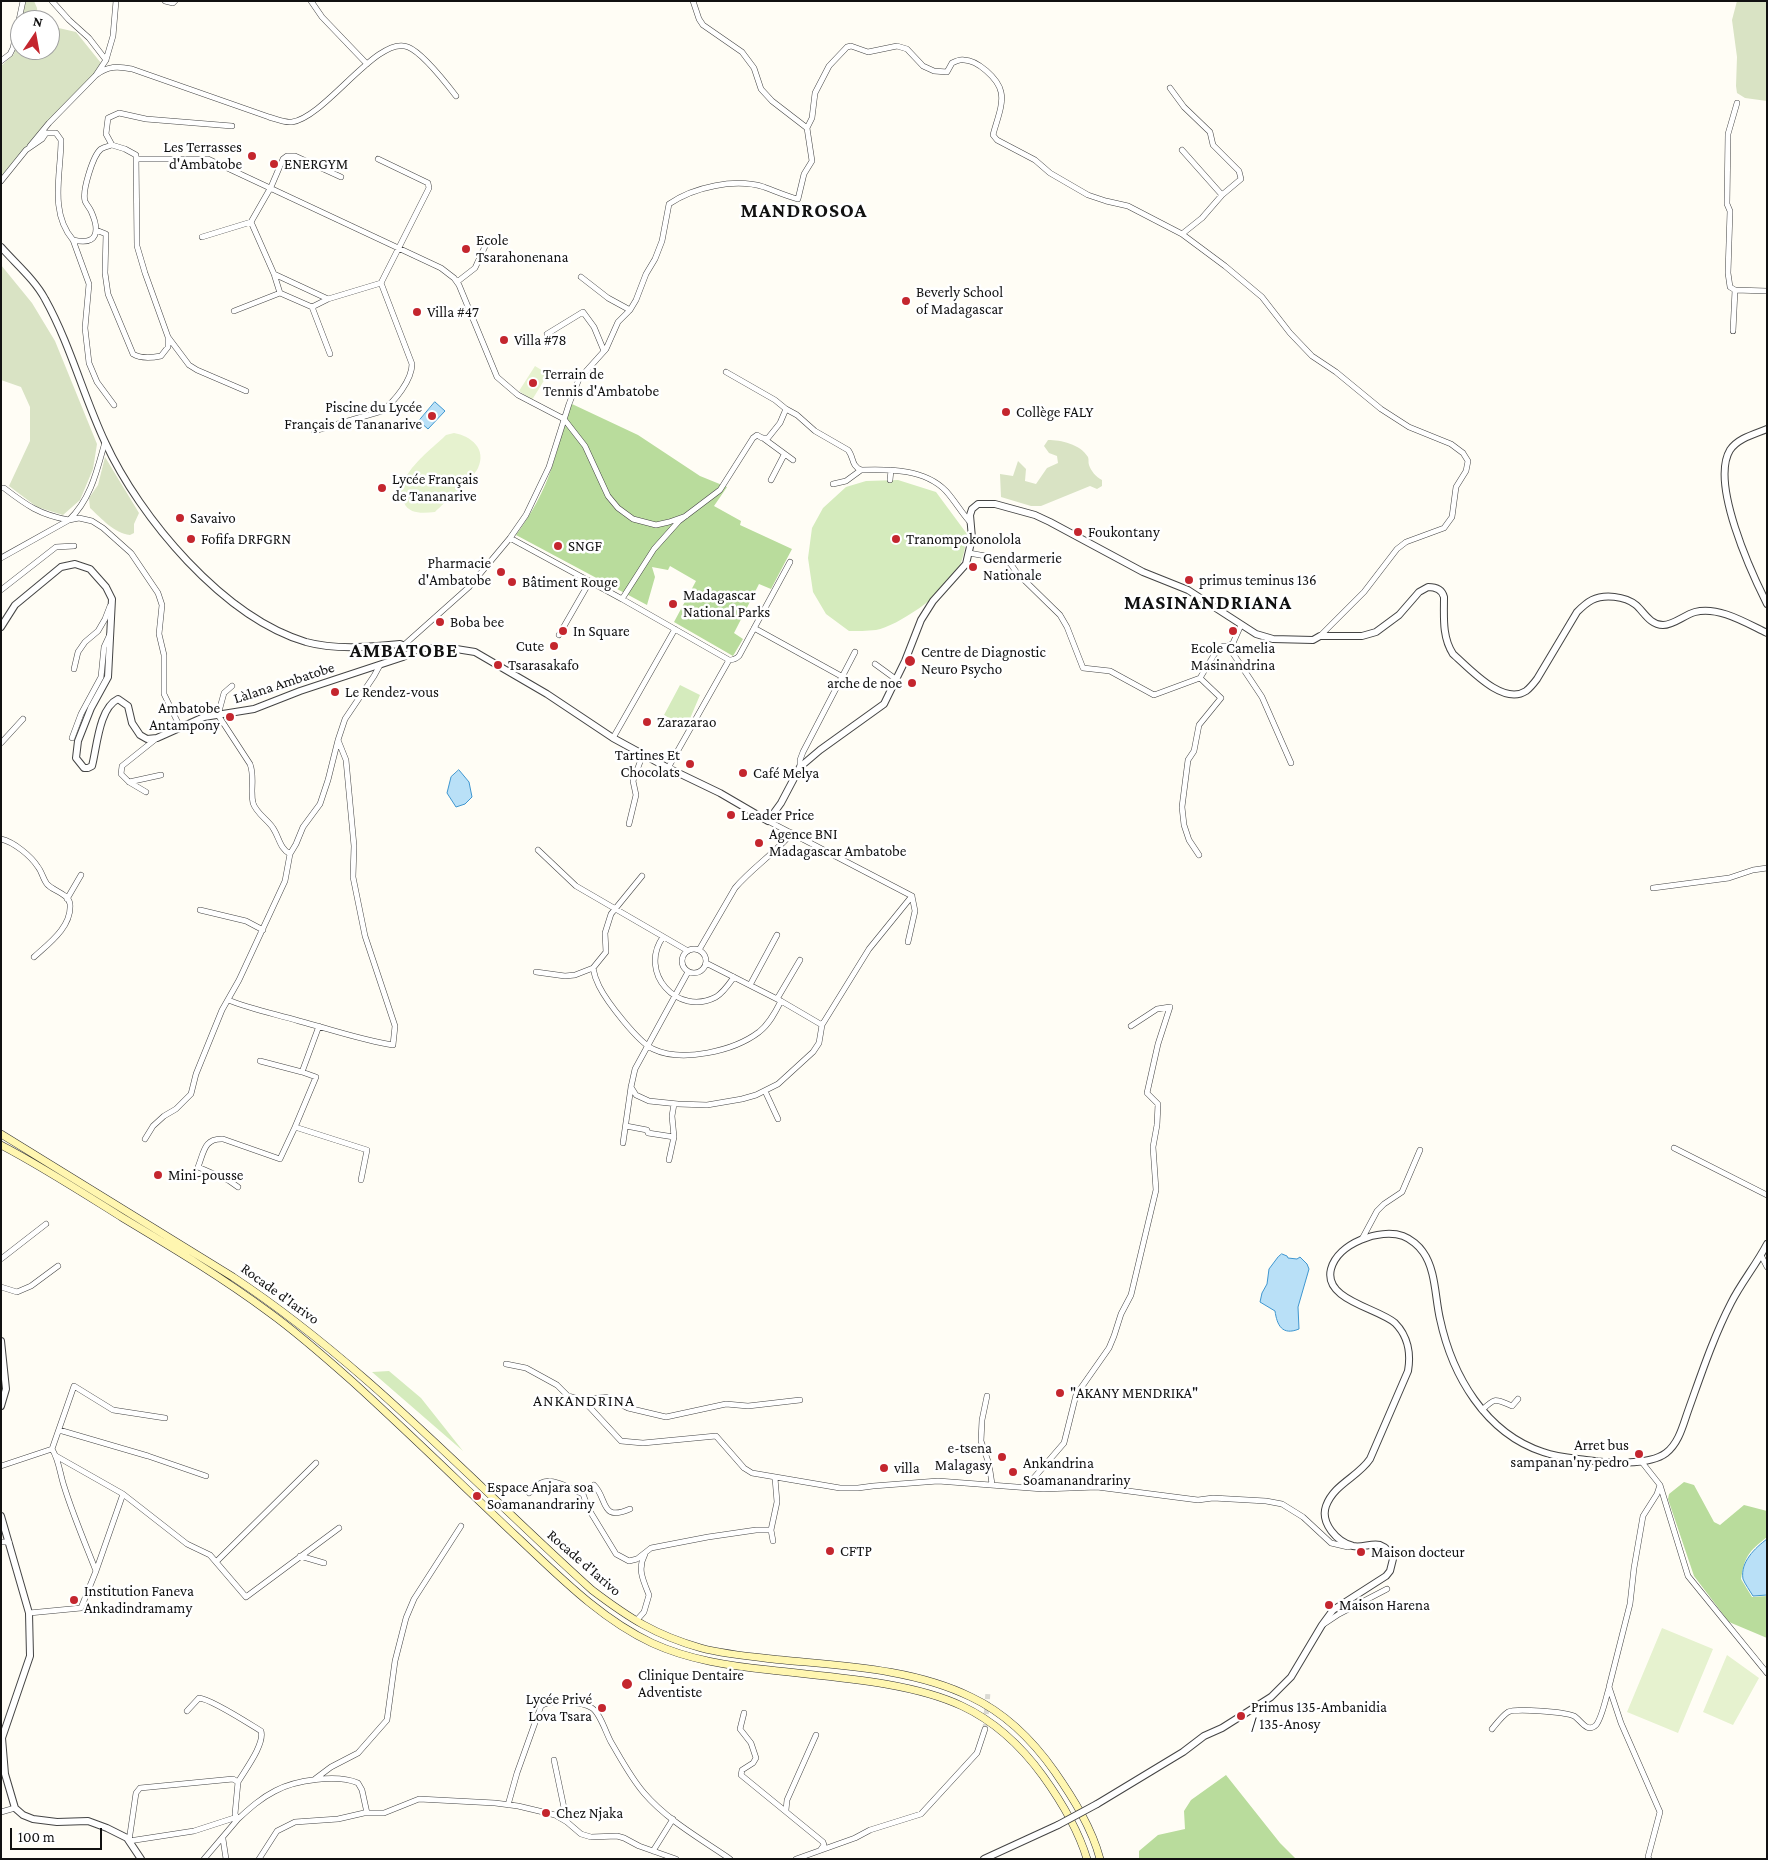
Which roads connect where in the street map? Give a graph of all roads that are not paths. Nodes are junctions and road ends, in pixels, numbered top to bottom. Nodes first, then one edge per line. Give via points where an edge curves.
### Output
1 (23, 1) edge
2 (52, 1) edge
3 (116, 1) edge
4 (165, 1) edge
5 (175, 1) edge
6 (311, 1) edge
7 (693, 1) edge
8 (106, 60) junction
9 (1, 62) edge
10 (367, 64) junction
11 (96, 75) junction
12 (1170, 88) dead end
13 (456, 96) dead end
14 (1737, 103) dead end
15 (232, 126) dead end
16 (807, 128) junction
17 (112, 145) junction
18 (26, 150) junction
19 (1182, 150) dead end
20 (137, 159) junction
21 (378, 159) dead end
22 (341, 176) dead end
23 (1, 181) edge
24 (271, 187) junction
25 (1222, 195) junction
26 (251, 222) junction
27 (96, 230) junction
28 (1182, 234) junction
29 (202, 237) dead end
30 (73, 240) junction
31 (488, 240) dead end
32 (1, 247) edge
33 (399, 248) junction
34 (274, 274) junction
35 (581, 277) dead end
36 (457, 282) junction
37 (380, 284) junction
38 (1735, 290) junction
39 (1767, 291) edge
40 (280, 293) junction
41 (328, 299) junction
42 (312, 307) junction
43 (630, 310) junction
44 (234, 311) dead end
45 (1733, 331) dead end
46 (547, 334) dead end
47 (168, 338) junction
48 (604, 351) junction
49 (330, 354) dead end
50 (726, 372) dead end
51 (246, 391) dead end
52 (114, 405) dead end
53 (786, 410) junction
54 (564, 419) junction
55 (1767, 429) edge
56 (314, 432) dead end
57 (762, 438) junction
58 (105, 442) junction
59 (784, 455) junction
60 (793, 460) dead end
61 (861, 470) junction
62 (891, 470) junction
63 (771, 480) dead end
64 (890, 480) dead end
65 (833, 484) dead end
66 (1, 488) edge
67 (686, 516) junction
68 (68, 520) junction
69 (971, 522) junction
70 (510, 538) junction
71 (74, 546) dead end
72 (969, 553) junction
73 (1, 558) edge
74 (790, 562) dead end
75 (590, 581) junction
76 (1, 590) edge
77 (112, 599) junction
78 (622, 599) junction
79 (1767, 604) edge
80 (1241, 625) junction
81 (1, 627) edge
82 (754, 628) junction
83 (675, 629) junction
84 (112, 632) junction
85 (1767, 633) edge
86 (559, 635) dead end
87 (1320, 636) junction
88 (383, 645) junction
89 (403, 646) junction
90 (1228, 646) junction
91 (419, 648) junction
92 (855, 652) dead end
93 (399, 655) junction
94 (729, 660) junction
95 (875, 664) dead end
96 (380, 665) junction
97 (74, 669) dead end
98 (841, 676) junction
99 (1200, 678) junction
100 (897, 680) junction
101 (232, 686) dead end
102 (218, 715) junction
103 (23, 719) dead end
104 (180, 728) junction
105 (72, 738) dead end
106 (157, 738) junction
107 (613, 738) junction
108 (338, 740) junction
109 (1, 743) edge
110 (643, 754) junction
111 (1291, 763) dead end
112 (800, 767) junction
113 (668, 768) junction
114 (161, 775) dead end
115 (129, 782) junction
116 (146, 792) dead end
117 (768, 821) junction
118 (629, 824) dead end
119 (792, 833) junction
120 (1, 839) edge
121 (538, 850) dead end
122 (290, 854) junction
123 (1199, 855) dead end
124 (1767, 868) edge
125 (81, 875) dead end
126 (642, 876) dead end
127 (1653, 888) dead end
128 (912, 896) junction
129 (67, 899) junction
130 (615, 909) junction
131 (200, 910) dead end
132 (263, 930) junction
133 (777, 935) dead end
134 (663, 937) junction
135 (908, 942) dead end
136 (699, 950) junction
137 (688, 951) junction
138 (34, 957) dead end
139 (800, 960) dead end
140 (706, 963) junction
141 (593, 968) junction
142 (536, 972) dead end
143 (688, 972) junction
144 (734, 977) junction
145 (750, 985) junction
146 (675, 996) junction
147 (228, 1000) junction
148 (779, 1000) junction
149 (822, 1025) junction
150 (319, 1026) junction
151 (1132, 1026) dead end
152 (647, 1046) junction
153 (260, 1061) dead end
154 (302, 1072) junction
155 (631, 1087) junction
156 (765, 1091) junction
157 (674, 1104) junction
158 (778, 1119) dead end
159 (626, 1126) junction
160 (295, 1127) junction
161 (1, 1134) edge
162 (674, 1137) junction
163 (145, 1139) dead end
164 (623, 1143) dead end
165 (1, 1145) edge
166 (1674, 1148) dead end
167 (1420, 1150) dead end
168 (669, 1160) dead end
169 (361, 1180) dead end
170 (238, 1187) dead end
171 (1767, 1195) edge
172 (46, 1224) dead end
173 (1362, 1240) junction
174 (1767, 1244) edge
175 (1761, 1255) junction
176 (1, 1259) edge
177 (58, 1266) dead end
178 (1767, 1266) edge
179 (1, 1287) edge
180 (1, 1341) edge
181 (2, 1355) edge
182 (506, 1364) dead end
183 (987, 1396) dead end
184 (1518, 1399) dead end
185 (583, 1400) junction
186 (800, 1400) dead end
187 (1, 1406) edge
188 (1482, 1410) junction
189 (165, 1418) dead end
190 (59, 1430) junction
191 (52, 1449) junction
192 (56, 1456) junction
193 (1641, 1461) junction
194 (316, 1463) dead end
195 (1, 1466) edge
196 (206, 1476) dead end
197 (776, 1478) junction
198 (992, 1484) junction
199 (1660, 1485) junction
200 (1026, 1487) junction
201 (592, 1488) dead end
202 (529, 1493) dead end
203 (123, 1494) junction
204 (630, 1509) dead end
205 (1, 1516) edge
206 (461, 1526) dead end
207 (339, 1528) dead end
208 (771, 1530) junction
209 (773, 1541) dead end
210 (1, 1542) edge
211 (9, 1542) junction
212 (1352, 1546) junction
213 (647, 1552) junction
214 (300, 1556) junction
215 (216, 1562) junction
216 (324, 1563) dead end
217 (96, 1571) junction
218 (1387, 1590) dead end
219 (30, 1613) junction
220 (636, 1621) junction
221 (1322, 1625) junction
222 (1767, 1673) edge
223 (1609, 1687) junction
224 (187, 1711) dead end
225 (744, 1713) dead end
226 (985, 1729) tunnel mouth
227 (1492, 1729) dead end
228 (816, 1735) dead end
229 (554, 1760) dead end
230 (315, 1780) junction
231 (238, 1782) junction
232 (508, 1805) junction
233 (15, 1808) junction
234 (786, 1810) junction
235 (1, 1812) edge
236 (367, 1813) junction
237 (238, 1819) junction
238 (672, 1819) junction
239 (567, 1822) junction
240 (222, 1839) junction
241 (129, 1841) junction
242 (821, 1850) junction
243 (653, 1851) junction
244 (1648, 1858) edge
245 (141, 1859) edge
246 (204, 1859) edge
247 (226, 1859) edge
248 (259, 1859) edge
249 (676, 1859) edge
250 (730, 1859) edge
251 (796, 1859) edge
252 (984, 1859) edge
253 (1087, 1859) edge
254 (1100, 1859) edge

1 - 9 street via 13,48
2 - 8 street
3 - 8 street via 113,36
4 - 5 street
6 - 10 street via 322,18
7 - 16 street via 703,25 742,52 754,68 761,89
8 - 11 street
10 - 11 street via 303,119 289,122 132,70 112,66
10 - 13 street via 393,46 410,48 439,74
11 - 18 street
12 - 25 street via 1210,132 1213,145 1240,171 1241,179
14 - 38 street via 1728,134 1727,204 1730,211 1729,280 1730,287
15 - 17 street via 146,119 119,113 108,118 106,134
16 - 28 street via 822,78 847,47 868,52 897,46 907,49 923,66 941,72 947,72 952,63 967,60 989,71 1001,92 992,135 996,140 1035,160 1050,173 1088,195 1128,206
16 - 43 street via 812,161 804,174 798,199 739,183 716,186 678,198 670,204 655,260
17 - 20 street via 133,152
17 - 27 street via 100,150 85,188 85,200
18 - 23 street
18 - 30 street via 46,133 59,136 59,214
19 - 25 street
20 - 24 street via 208,159
20 - 47 street via 137,246
21 - 33 street via 428,184
22 - 24 street via 290,156 284,159
24 - 26 street
24 - 33 street
25 - 28 street via 1202,218
26 - 29 street
26 - 34 street
27 - 30 street via 92,240 83,243
27 - 47 street via 106,234 108,294 133,354 146,358 161,356 168,347
28 - 87 street via 1262,298 1312,356 1381,409 1409,427 1451,444 1468,461 1456,487 1452,516 1444,528 1406,542 1397,549 1364,592
30 - 52 street via 89,284 85,328 90,363 97,382
31 - 36 street via 475,268
32 - 58 street via 44,297
33 - 36 street via 441,268
33 - 37 street
34 - 40 street
34 - 41 street
35 - 43 street
36 - 54 street via 497,377 518,395
37 - 41 street
37 - 56 street via 412,364 409,376 382,411
38 - 39 street
38 - 45 street
40 - 42 street
40 - 44 street
41 - 42 street
42 - 49 street
43 - 48 street via 618,322
46 - 48 street via 583,312 594,327
47 - 51 street via 189,365
48 - 54 street via 579,379
50 - 53 street via 775,400
53 - 57 street via 768,438
53 - 61 street via 848,450 854,466
54 - 67 street via 585,446 608,496 618,508 633,519 656,524
54 - 70 street via 549,467 526,515
55 - 79 street via 1738,441 1730,450 1724,476 1748,564
57 - 59 street
57 - 67 street via 755,435 720,490
58 - 68 street via 85,500
58 - 88 street via 125,481 152,518 204,579 243,610 306,642 333,646
59 - 60 street
59 - 63 street
61 - 62 street
61 - 65 street via 846,481
62 - 64 street
62 - 69 street via 935,481
66 - 68 street via 44,514
67 - 78 street via 654,549
68 - 73 street
68 - 104 street via 79,518 104,528 131,553 158,593 162,605 159,634 164,655 164,694
69 - 72 street
69 - 80 street via 972,509 985,503 1035,515 1143,572 1188,590
70 - 75 street
70 - 89 street via 469,586
71 - 76 street via 56,547
72 - 99 street via 1010,563 1060,615 1084,668 1110,671 1154,695
72 - 100 street via 962,570 933,600 921,620
74 - 82 street
75 - 78 street
75 - 86 street
77 - 81 street via 106,586 90,569 75,564 61,567 15,605
77 - 84 street
77 - 97 street via 98,631 78,652
78 - 83 street
80 - 87 street via 1273,639 1313,640
80 - 90 street via 1233,643
82 - 94 street via 737,659
82 - 98 street
83 - 94 street
83 - 107 street
84 - 105 street via 104,647 101,677
84 - 106 street via 108,677 78,741 76,758 84,768 92,766 104,716 112,702 118,699 128,706 132,723 140,735 147,739
85 - 87 street via 1726,614 1704,611 1693,612 1668,624 1657,624 1627,600 1598,598 1577,612 1537,679 1526,690 1514,695 1496,690 1453,654 1446,638 1443,593 1434,587 1428,586 1419,592 1399,615 1376,632 1362,636
88 - 89 street
88 - 93 street
89 - 91 street
89 - 93 street via 407,652
89 - 93 street, Làlana Ambatobe via 395,648
90 - 99 street via 1218,650
90 - 111 street via 1262,698
91 - 93 street
91 - 107 street via 475,652
92 - 98 street
93 - 96 street, Làlana Ambatobe
94 - 113 street
95 - 100 street
96 - 102 street, Làlana Ambatobe via 254,709
96 - 108 street via 345,719
98 - 112 street via 803,752
99 - 123 street via 1221,698 1199,725 1194,751 1188,760 1182,807 1184,825
100 - 112 street via 884,704
101 - 102 street via 224,693
102 - 104 street, Làlana Ambatobe via 204,717
102 - 122 street via 253,771 254,805 273,827 284,851
103 - 109 street
104 - 106 street, Làlana Ambatobe
106 - 115 street via 122,766 121,774
107 - 110 street
108 - 122 street via 320,804 303,826
108 - 150 street via 346,760 354,846 353,877 365,936 395,1026 393,1045
110 - 113 street
110 - 118 street via 633,781 636,795
112 - 117 street
113 - 117 street
114 - 115 street
115 - 116 street
117 - 119 street
119 - 128 street
119 - 136 street via 774,853 742,879
120 - 129 street via 29,856 47,884
121 - 130 street via 576,886
122 - 132 street via 285,881
124 - 127 street via 1729,878
125 - 129 street
126 - 130 street
128 - 135 street via 915,912
128 - 149 street via 869,949
129 - 138 street via 69,907 65,922 56,937
130 - 134 street
130 - 141 street via 606,928 607,950
131 - 132 street via 246,921
132 - 147 street
133 - 145 street
134 - 137 street
134 - 146 street via 656,951 655,963 662,982
136 - 137 street
136 - 140 street via 705,955
137 - 143 street via 682,961
139 - 148 street
140 - 143 street via 701,971
140 - 144 street
141 - 142 street via 572,976
141 - 152 street via 606,997
143 - 146 street
144 - 145 street
144 - 146 street via 722,992 709,999 688,1001
145 - 148 street
146 - 152 street
147 - 150 street
147 - 163 street via 196,1074 191,1094 153,1126
148 - 149 street
148 - 152 street via 775,1013 760,1031 720,1050 687,1055 661,1052
149 - 156 street via 819,1043 813,1052 778,1084
150 - 154 street
151 - 200 street via 1157,1010 1170,1007 1147,1093 1158,1104 1153,1147 1156,1190 1152,1210 1131,1295 1114,1336 1076,1395 1064,1443
152 - 155 street
153 - 154 street
154 - 160 street via 316,1076
155 - 157 street via 640,1098
155 - 159 street
156 - 157 street via 706,1105
156 - 158 street
157 - 162 street
159 - 162 street
159 - 164 street
160 - 169 street via 367,1150
160 - 170 street via 280,1159 223,1139 209,1142 198,1167
161 - 220 main road, Rocade d'Iarivo via 233,1277 289,1316 346,1362 592,1590
162 - 168 street
165 - 253 main road, Rocade d'Iarivo via 221,1279 289,1327 596,1608 654,1644 692,1657 735,1666 930,1694 980,1716 1033,1762 1060,1801
166 - 171 street
167 - 173 street via 1402,1192 1377,1211
172 - 176 street
173 - 188 street via 1379,1234 1397,1235 1422,1250 1430,1266 1450,1353 1466,1389
173 - 212 street via 1334,1260 1330,1272 1333,1286 1340,1294 1393,1322 1403,1334 1410,1359 1408,1371 1370,1459 1336,1490 1324,1510 1331,1531
174 - 175 street
175 - 178 street
175 - 193 street via 1747,1274 1709,1351 1674,1444 1666,1453
177 - 179 street via 32,1286 18,1292
180 - 181 street
181 - 187 street via 6,1389
182 - 185 street via 526,1368 557,1385 568,1396
183 - 198 street via 981,1441
184 - 188 street via 1512,1406 1493,1400
185 - 186 street via 606,1397 628,1408 666,1417 726,1404 748,1406
185 - 197 street via 621,1441 642,1443 716,1436 744,1468
188 - 193 street via 1496,1425 1542,1452 1598,1462
189 - 190 street via 113,1410 74,1386
190 - 191 street
190 - 196 street
191 - 192 street
191 - 195 street
192 - 203 street
192 - 217 street
193 - 199 street
194 - 215 street
197 - 198 street via 849,1488 938,1481
197 - 208 street via 777,1502
198 - 200 street
199 - 222 street via 1688,1576
199 - 223 street via 1642,1516 1630,1604
200 - 212 street via 1097,1487 1198,1500 1266,1501 1282,1504 1303,1517 1331,1542
201 - 204 street via 594,1485 598,1488 605,1507 612,1512
202 - 213 street via 543,1482 559,1482 583,1494 616,1554 629,1561
203 - 215 street via 187,1544 210,1555
203 - 217 street
205 - 211 street
206 - 230 street via 414,1599 406,1618 395,1661 387,1720 358,1753 331,1767
207 - 214 street
208 - 209 street
208 - 213 street via 708,1537 651,1548
210 - 211 street
211 - 219 street
212 - 221 street via 1380,1545 1388,1550 1392,1558 1390,1570 1386,1576 1333,1610
213 - 220 street via 641,1563 641,1574 650,1595 644,1612
214 - 215 street via 246,1597
214 - 216 street
217 - 219 street via 81,1608
218 - 221 street
219 - 233 street via 30,1656 2,1738 5,1774
220 - 254 main road, Rocade d'Iarivo via 673,1639 703,1648 743,1656 895,1674 971,1697 1009,1722 1048,1762 1074,1801
221 - 252 street, bridge via 1290,1677 1271,1696 1097,1804
223 - 227 street via 1599,1719 1592,1728 1586,1727 1573,1715 1520,1710 1510,1711
223 - 244 street via 1624,1732 1660,1812
224 - 231 street via 202,1698 261,1731 259,1746
225 - 234 street via 740,1729 751,1742 756,1758 742,1770 741,1775
226 - 242 street via 977,1753 921,1814
228 - 234 street via 787,1800
229 - 239 street
230 - 236 street via 358,1783
230 - 237 street via 277,1790
231 - 237 street via 235,1814
231 - 241 street via 233,1779 140,1788 136,1793
232 - 236 street via 419,1799 392,1811
232 - 238 street via 541,1706 559,1701 595,1710 639,1788
232 - 239 street via 539,1811
233 - 235 street
233 - 241 street via 33,1819 57,1822 88,1820
234 - 242 street via 823,1842
236 - 248 street via 284,1826 277,1831
237 - 240 street
237 - 241 street via 194,1831
238 - 243 street
238 - 250 street
239 - 243 street via 581,1834 617,1836
240 - 246 street
240 - 247 street
241 - 245 street
242 - 251 street
243 - 249 street

